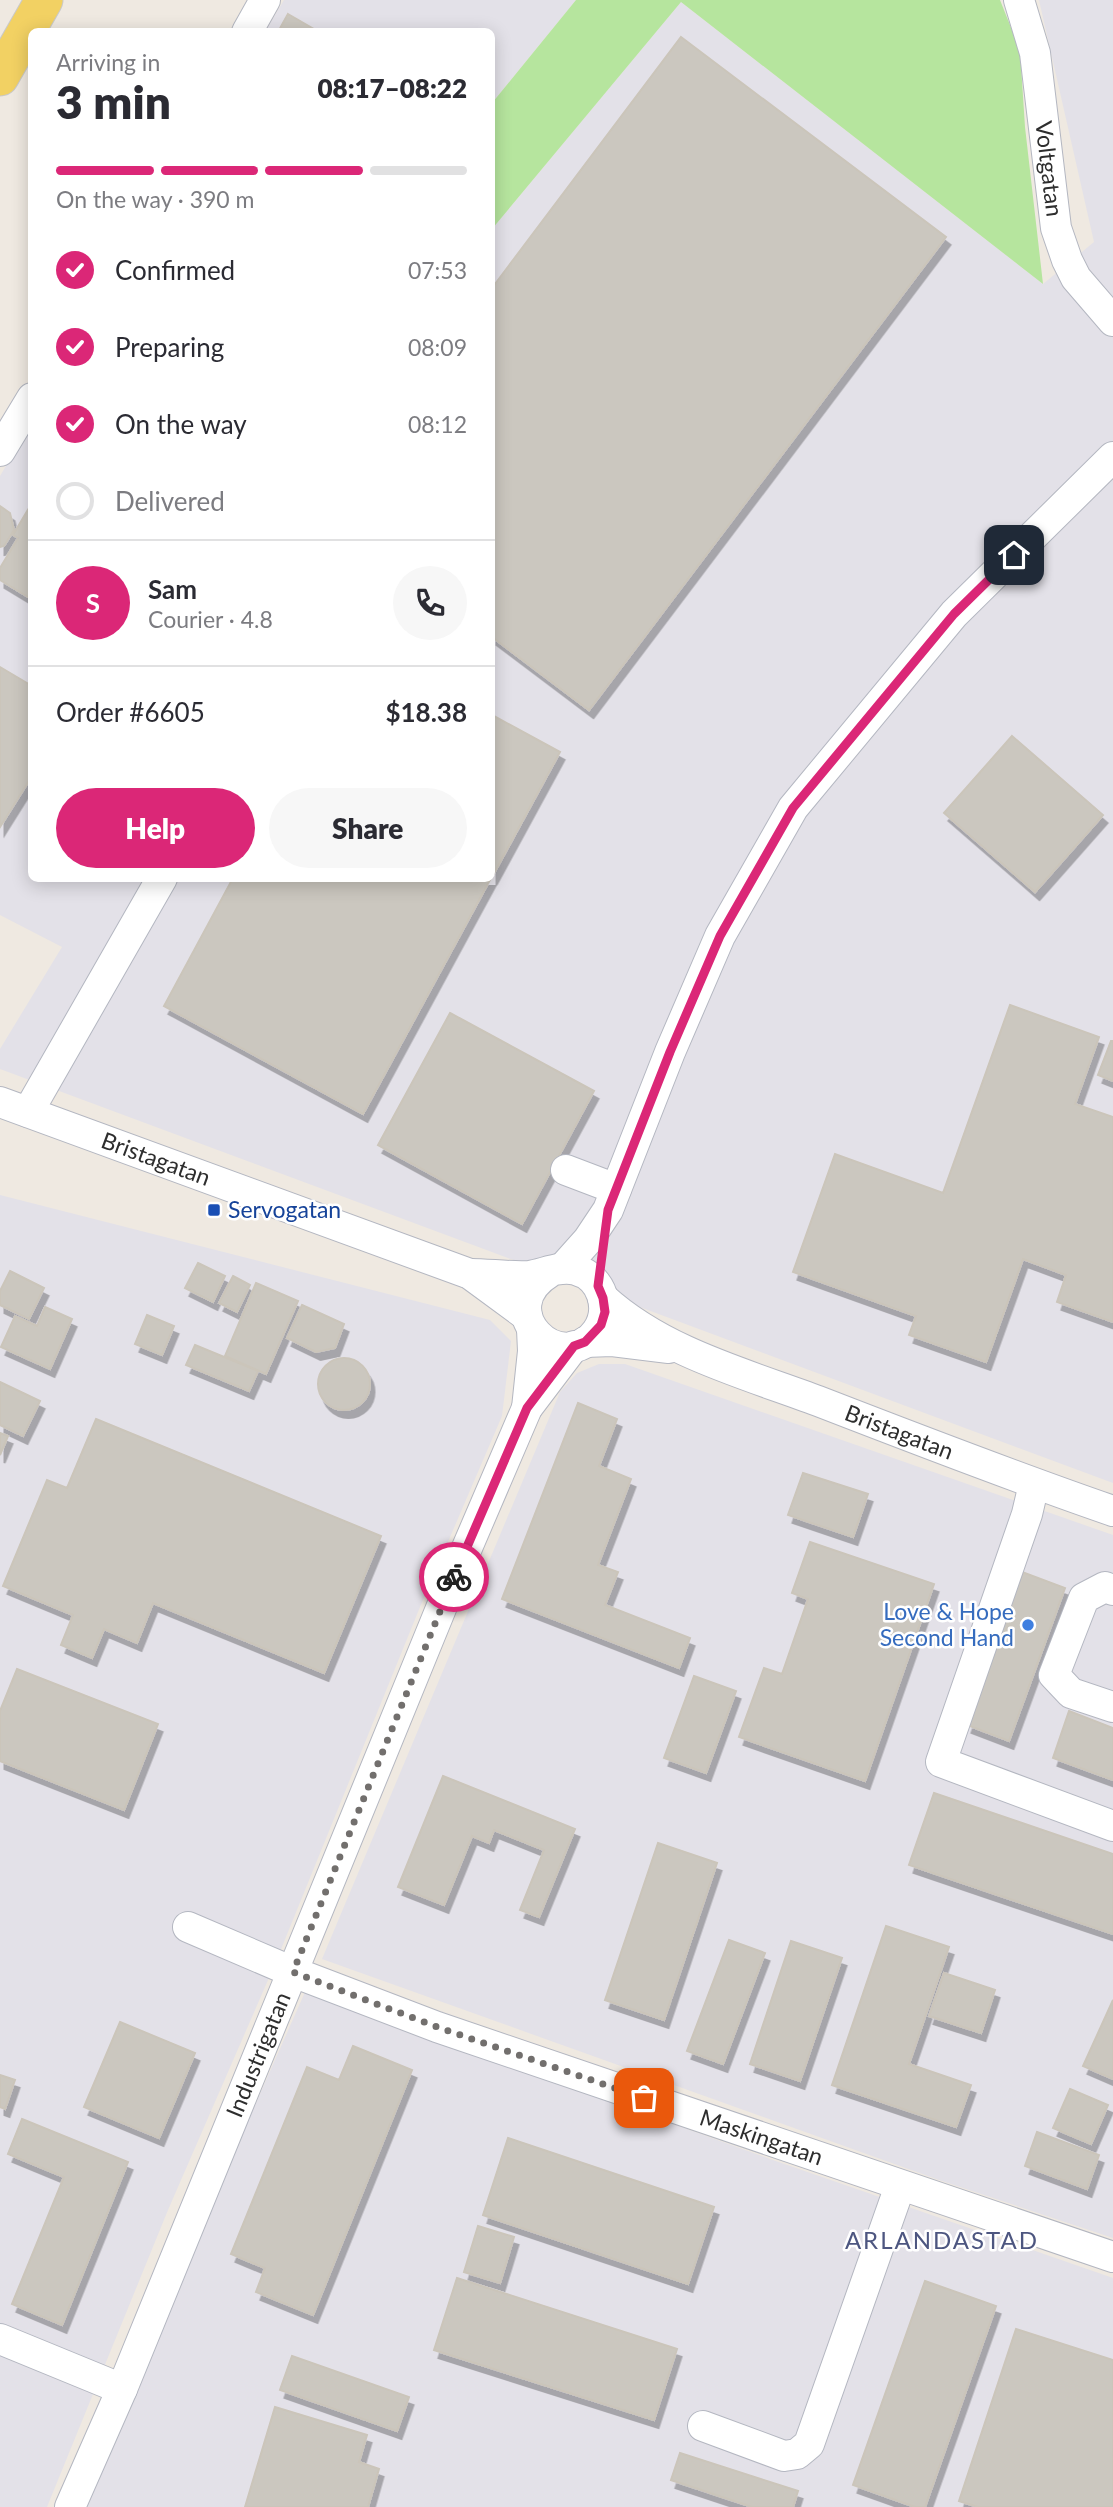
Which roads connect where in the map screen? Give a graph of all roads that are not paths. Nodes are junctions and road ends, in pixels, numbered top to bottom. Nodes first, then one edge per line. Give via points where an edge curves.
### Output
1 (44, 0) edge
2 (265, 0) edge
3 (1019, 0) edge
4 (249, 28) edge
5 (0, 77) edge
6 (1113, 321) edge
7 (28, 405) edge
8 (0, 451) edge
9 (1113, 457) edge
10 (159, 882) edge
11 (14, 1107) edge
12 (566, 1170) dead end
13 (612, 1200) junction
14 (556, 1270) junction
15 (470, 1274) junction
16 (601, 1292) junction
17 (529, 1323) junction
18 (579, 1344) junction
19 (686, 1351) junction
20 (527, 1408) junction
21 (1034, 1484) junction
22 (1113, 1511) edge
23 (1113, 1590) edge
24 (1113, 1707) edge
25 (1113, 1826) edge
26 (188, 1927) dead end
27 (293, 1972) junction
28 (900, 2186) junction
29 (1113, 2257) edge
30 (0, 2339) edge
31 (122, 2389) junction
32 (702, 2426) dead end
33 (70, 2507) edge

1 - 5 main road
2 - 4 street
3 - 6 street, Voltgatan via 1035,53 1056,228 1076,278
7 - 8 street
9 - 13 street via 954,614 793,808 720,936
10 - 11 street
11 - 15 street, Bristagatan
12 - 13 street
13 - 14 street via 587,1240
13 - 16 street
14 - 15 street, Bristagatan via 528,1276
14 - 16 street, Bristagatan via 576,1270
14 - 17 street via 538,1279 530,1290 526,1303
15 - 17 street, Bristagatan
16 - 18 street via 605,1312 601,1325
16 - 19 street, Bristagatan via 633,1322
17 - 18 street, Bristagatan via 550,1344
17 - 20 street, Industrigatan via 533,1351
18 - 19 street, Bristagatan via 612,1341
18 - 20 street, Industrigatan
19 - 21 street, Bristagatan
20 - 27 street, Industrigatan
21 - 22 street, Bristagatan
21 - 25 street via 941,1762
23 - 24 street via 1105,1587 1084,1598 1054,1675 1071,1693
26 - 27 street, Maskingatan
27 - 28 street, Maskingatan via 437,2027
27 - 31 street, Industrigatan
28 - 29 street, Maskingatan
28 - 32 street via 809,2444 797,2454 784,2456
30 - 31 street
31 - 33 street, Industrigatan

